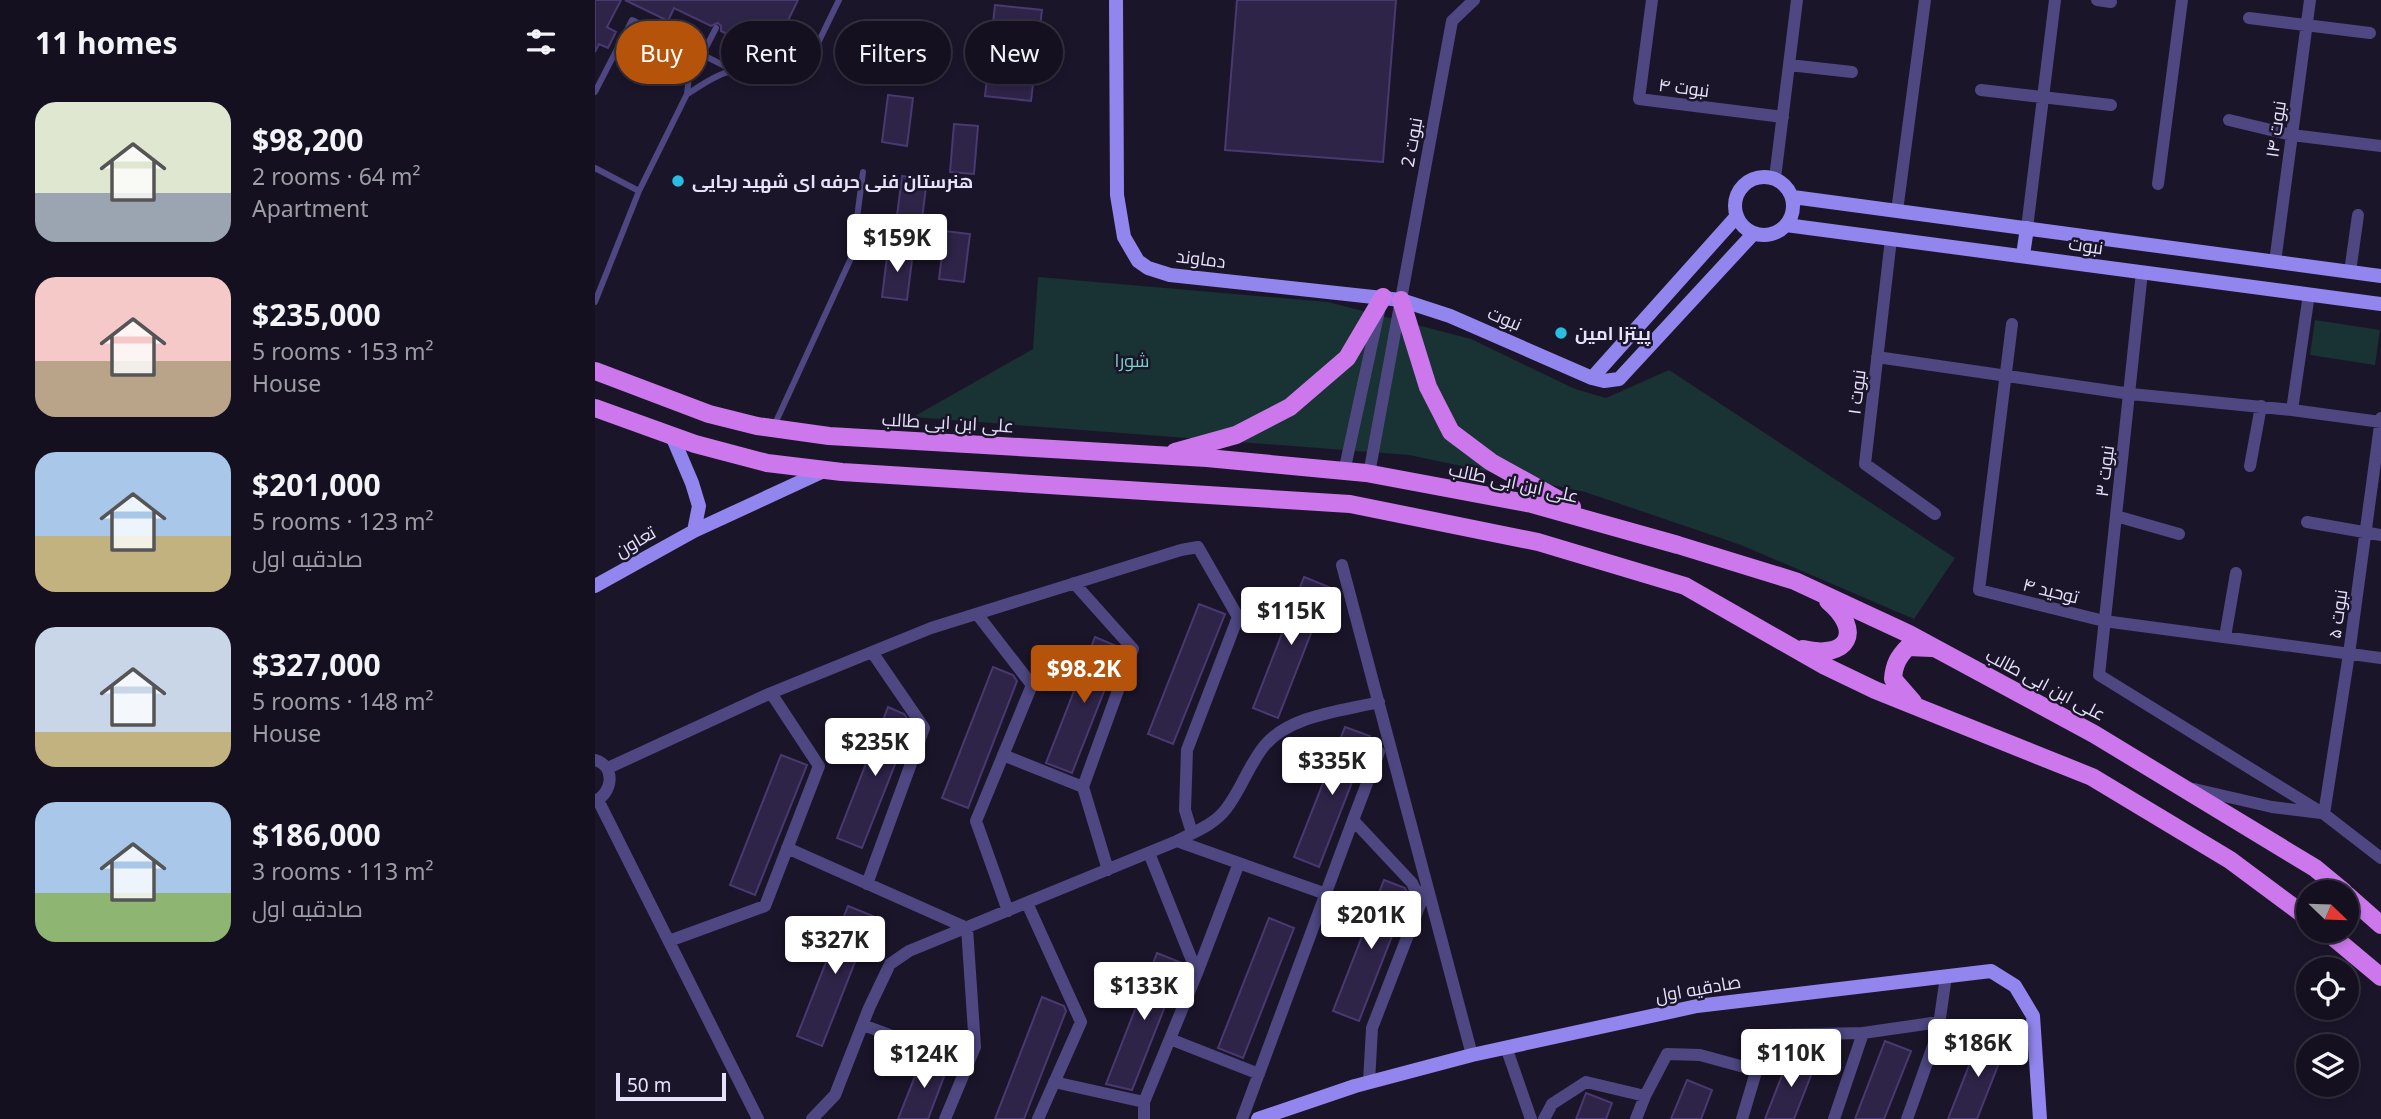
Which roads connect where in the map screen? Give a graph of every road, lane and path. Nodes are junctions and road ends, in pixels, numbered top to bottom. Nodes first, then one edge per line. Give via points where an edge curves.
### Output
1 (839, 0) edge
2 (1117, 0) edge
3 (1474, 0) edge
4 (1652, 0) edge
5 (1797, 0) edge
6 (1925, 0) edge
7 (2055, 0) edge
8 (2097, 0) edge
9 (2182, 0) edge
10 (2310, 0) edge
11 (2111, 2) dead end
12 (2249, 19) dead end
13 (2307, 24) junction
14 (716, 28) dead end
15 (2370, 33) dead end
16 (821, 37) edge
17 (613, 38) dead end
18 (616, 40) edge
19 (707, 45) edge
20 (616, 52) edge
21 (1789, 65) junction
22 (1852, 72) dead end
23 (721, 75) edge
24 (689, 84) edge
25 (1981, 90) dead end
26 (595, 92) edge
27 (688, 94) junction
28 (2043, 98) junction
29 (2111, 105) dead end
30 (1783, 117) junction
31 (2229, 120) dead end
32 (2292, 135) junction
33 (2381, 146) edge
34 (595, 168) edge
35 (863, 172) dead end
36 (1775, 178) junction
37 (2158, 184) dead end
38 (639, 191) junction
39 (1793, 197) junction
40 (1897, 212) junction
41 (2358, 215) dead end
42 (1737, 216) junction
43 (1786, 225) junction
44 (2027, 228) junction
45 (1754, 233) junction
46 (1891, 239) junction
47 (2024, 255) junction
48 (2275, 262) junction
49 (2142, 272) junction
50 (2350, 272) junction
51 (2381, 276) edge
52 (2309, 294) junction
53 (1383, 297) junction
54 (1401, 300) junction
55 (595, 302) edge
56 (2381, 304) edge
57 (2012, 324) dead end
58 (1877, 357) junction
59 (595, 371) edge
60 (2004, 375) junction
61 (1592, 378) junction
62 (2131, 394) junction
63 (2261, 406) junction
64 (595, 408) edge
65 (2292, 410) junction
66 (2381, 420) edge
67 (773, 428) junction
68 (672, 436) junction
69 (1161, 456) junction
70 (2250, 466) dead end
71 (826, 470) junction
72 (1344, 471) junction
73 (1369, 474) junction
74 (1935, 514) dead end
75 (2116, 516) junction
76 (2307, 522) dead end
77 (1600, 523) junction
78 (694, 531) junction
79 (2365, 533) junction
80 (2179, 534) dead end
81 (2381, 535) edge
82 (1342, 565) dead end
83 (2236, 573) dead end
84 (1075, 583) junction
85 (595, 586) edge
86 (1811, 588) junction
87 (978, 614) junction
88 (2104, 621) junction
89 (2225, 637) junction
90 (1789, 646) junction
91 (1935, 648) junction
92 (872, 652) junction
93 (2349, 654) junction
94 (2381, 658) edge
95 (771, 693) junction
96 (1379, 702) junction
97 (1917, 706) junction
98 (1379, 752) dead end
99 (1003, 755) junction
100 (595, 760) edge
101 (608, 768) junction
102 (2179, 786) junction
103 (1083, 787) junction
104 (596, 800) edge
105 (2324, 814) junction
106 (1353, 820) junction
107 (1192, 833) junction
108 (1177, 841) junction
109 (787, 848) junction
110 (1149, 853) junction
111 (2381, 858) edge
112 (1239, 863) junction
113 (1108, 870) junction
114 (2329, 880) edge
115 (867, 884) junction
116 (1427, 886) junction
117 (1326, 894) junction
118 (1421, 902) junction
119 (1027, 903) junction
120 (2359, 906) edge
121 (2296, 909) edge
122 (1008, 911) junction
123 (2381, 925) edge
124 (967, 928) junction
125 (669, 941) junction
126 (2340, 943) edge
127 (1198, 973) junction
128 (1946, 976) junction
129 (2381, 977) edge
130 (1939, 1022) junction
131 (863, 1025) junction
132 (1863, 1033) junction
133 (1170, 1039) junction
134 (1506, 1047) junction
135 (1472, 1055) junction
136 (968, 1064) junction
137 (1755, 1070) junction
138 (1259, 1074) junction
139 (1054, 1082) junction
140 (1369, 1083) junction
141 (1644, 1096) junction
142 (1144, 1102) junction
143 (758, 1119) edge
144 (813, 1119) edge
145 (945, 1119) edge
146 (1038, 1119) edge
147 (1144, 1119) edge
148 (1242, 1119) edge
149 (1258, 1119) edge
150 (1531, 1119) edge
151 (1544, 1119) edge
152 (1636, 1119) edge
153 (1742, 1119) edge
154 (1834, 1119) edge
155 (1907, 1119) edge
156 (2040, 1119) edge

1 - 16 lane
2 - 53 main road, دماوند via 1117,195 1124,237 1138,261 1170,275
3 - 54 street, نبوت 2 via 1452,21
4 - 30 street, نبوت ۴ via 1639,99
5 - 21 street
6 - 40 street
7 - 28 street
8 - 11 street
9 - 37 street
10 - 13 street, نبوت ۱۴
12 - 13 street
13 - 15 street
13 - 32 street, نبوت ۱۴
14 - 19 lane
17 - 18 lane
20 - 26 lane
21 - 22 street
21 - 30 street
23 - 27 lane
24 - 27 lane
25 - 28 street
27 - 38 lane
28 - 29 street
28 - 44 street
30 - 36 street
31 - 32 street
32 - 33 street
32 - 48 street, نبوت ۱۴
34 - 38 lane
35 - 67 lane via 852,256
36 - 39 main road
36 - 42 main road via 1754,178 1744,184 1737,194
38 - 55 lane
39 - 40 main road, نبوت
39 - 43 main road
40 - 44 main road, نبوت
41 - 50 street
42 - 45 main road
42 - 61 main road
43 - 45 main road via 1772,234
43 - 46 main road, نبوت
44 - 47 main road
44 - 48 main road, نبوت
45 - 61 main road via 1619,379
46 - 47 main road, نبوت
46 - 58 street, نبوت ۱
47 - 49 main road, نبوت
48 - 50 main road, نبوت
49 - 52 main road, نبوت
49 - 62 street, نبوت ۳
50 - 51 main road, نبوت
52 - 56 main road, نبوت
52 - 65 street
53 - 54 main road, دماوند
53 - 69 main road via 1347,358 1290,407 1236,435
53 - 72 street
54 - 61 main road, نبوت via 1450,316
54 - 73 street, نبوت 2
54 - 77 main road via 1427,387 1451,432 1491,462
57 - 60 street, توحید ۴
58 - 60 street
58 - 74 street, نبوت ۱ via 1865,464
59 - 67 main road, علی ابن ابی طالب via 709,414
60 - 62 street
60 - 88 street, توحید ۴ via 1979,590
62 - 63 street
62 - 75 street, نبوت ۳
63 - 65 street
63 - 70 street
64 - 68 main road
65 - 66 street
66 - 79 street, نبوت ۵
67 - 69 main road, علی ابن ابی طالب via 829,436
68 - 71 main road via 767,463
68 - 78 main road via 699,506
69 - 72 main road, علی ابن ابی طالب
71 - 78 main road, تعاون
71 - 90 main road via 1350,504 1538,542 1685,586
72 - 73 main road, علی ابن ابی طالب
73 - 77 main road, علی ابن ابی طالب via 1532,504
75 - 80 street
75 - 88 street, نبوت ۳
76 - 79 street
77 - 86 main road, علی ابن ابی طالب
78 - 85 main road, تعاون
79 - 81 street
79 - 93 street, نبوت ۵
82 - 96 street
83 - 89 street
84 - 87 street
84 - 103 street via 1133,649
84 - 107 street via 1198,547 1238,617 1187,750 1185,810
86 - 90 main road via 1841,612 1847,635 1831,652
86 - 91 main road, علی ابن ابی طالب
87 - 92 street
87 - 99 street via 1032,685
88 - 89 street, توحید ۴
88 - 105 street, نبوت ۳ via 2099,675
89 - 93 street, توحید ۴
90 - 97 main road
91 - 97 main road via 1908,647 1893,668 1893,678
91 - 102 main road, علی ابن ابی طالب
92 - 95 street
92 - 115 street via 924,728
93 - 94 street, توحید ۴
93 - 105 street, نبوت ۵
95 - 101 street
95 - 109 street via 819,766
96 - 107 street via 1312,718 1275,737 1264,746 1225,811
96 - 116 street
97 - 121 main road via 2092,778 2230,860
98 - 106 street
99 - 103 street
99 - 122 street via 976,821
100 - 101 street
101 - 104 street via 609,789
102 - 105 street via 2253,804
102 - 114 main road, علی ابن ابی طالب
103 - 113 street
104 - 125 street
105 - 111 street
106 - 117 street
106 - 118 street via 1412,883
107 - 108 street
108 - 110 street
108 - 112 street
109 - 115 street
109 - 125 street via 765,906
110 - 113 street
110 - 127 street
112 - 117 street
112 - 127 street
113 - 119 street
115 - 124 street
116 - 118 street
116 - 135 street
117 - 138 street
118 - 140 street via 1372,1028
119 - 122 street
119 - 139 street via 1081,1022
120 - 123 main road, علی ابن ابی طالب
122 - 124 street
124 - 131 street via 909,951 890,964
124 - 136 street via 975,1047
125 - 143 street
126 - 129 main road
127 - 133 street
128 - 130 street
128 - 134 main road, صادقیه اول via 1697,1006
128 - 156 main road, صادقیه اول via 1991,971 2015,986 2033,1016
130 - 132 street
130 - 155 street
131 - 136 street
131 - 144 street via 835,1095
132 - 137 street via 1767,1035
132 - 154 street
133 - 138 street
133 - 142 street
134 - 135 main road, صادقیه اول
134 - 150 street
135 - 140 main road, صادقیه اول
136 - 145 street
137 - 141 street via 1700,1055 1667,1054
137 - 153 street
138 - 148 street
139 - 142 street
139 - 146 street
140 - 149 main road, صادقیه اول
141 - 151 street via 1586,1082 1552,1104
141 - 152 street
142 - 147 street

